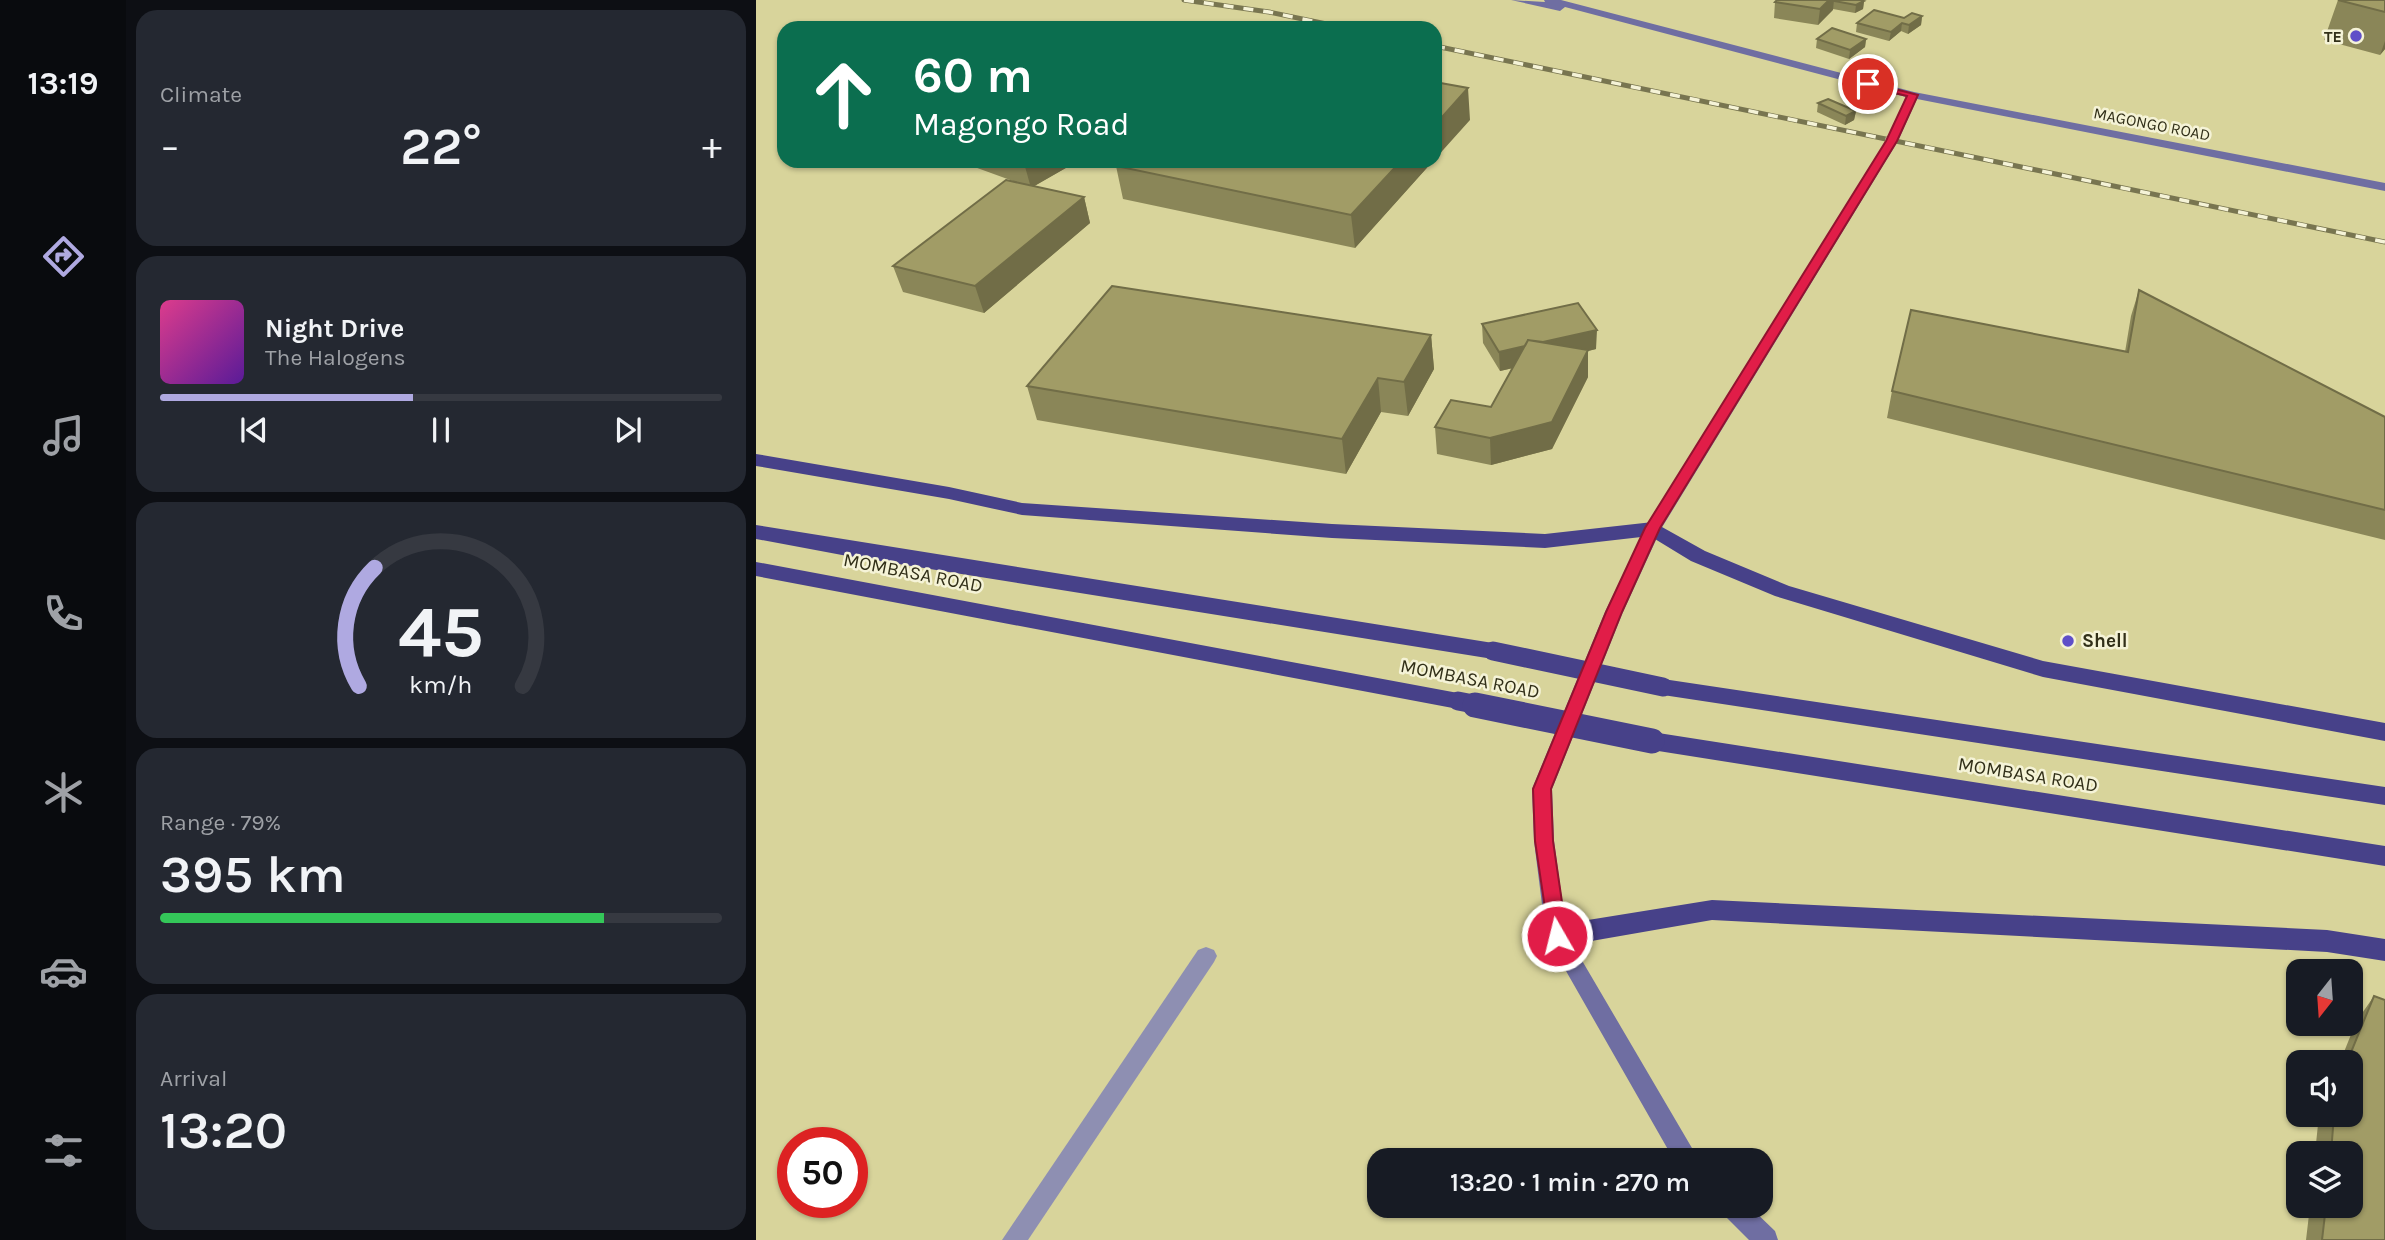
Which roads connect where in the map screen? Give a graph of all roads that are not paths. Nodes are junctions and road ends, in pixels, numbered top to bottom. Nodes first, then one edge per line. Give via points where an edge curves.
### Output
1 (1516, 0) edge
2 (1549, 0) edge
3 (1622, 19) junction
4 (1913, 95) junction
5 (2385, 187) edge
6 (756, 460) edge
7 (1653, 528) junction
8 (756, 532) edge
9 (756, 569) edge
10 (2385, 732) edge
11 (2385, 796) edge
12 (2385, 856) edge
13 (1557, 936) junction
14 (2385, 950) edge
15 (1206, 956) dead end
16 (1680, 1148) edge
17 (1744, 1218) edge
18 (1014, 1240) edge
19 (1766, 1240) edge

1 - 3 main road, MAGONGO ROAD
2 - 3 main road, MAGONGO ROAD
3 - 4 main road, MAGONGO ROAD
4 - 5 main road, MAGONGO ROAD
4 - 7 main road via 1892,141
6 - 7 highway via 1022,509 1545,541
7 - 10 highway via 1698,556 1783,591 2043,670
7 - 13 main road via 1542,789
8 - 11 highway, MOMBASA ROAD, bridge via 1493,651 1663,687
9 - 12 highway, MOMBASA ROAD, bridge via 1652,741
13 - 14 highway via 1712,910 2327,941
13 - 16 main road
15 - 18 lane
17 - 19 main road

